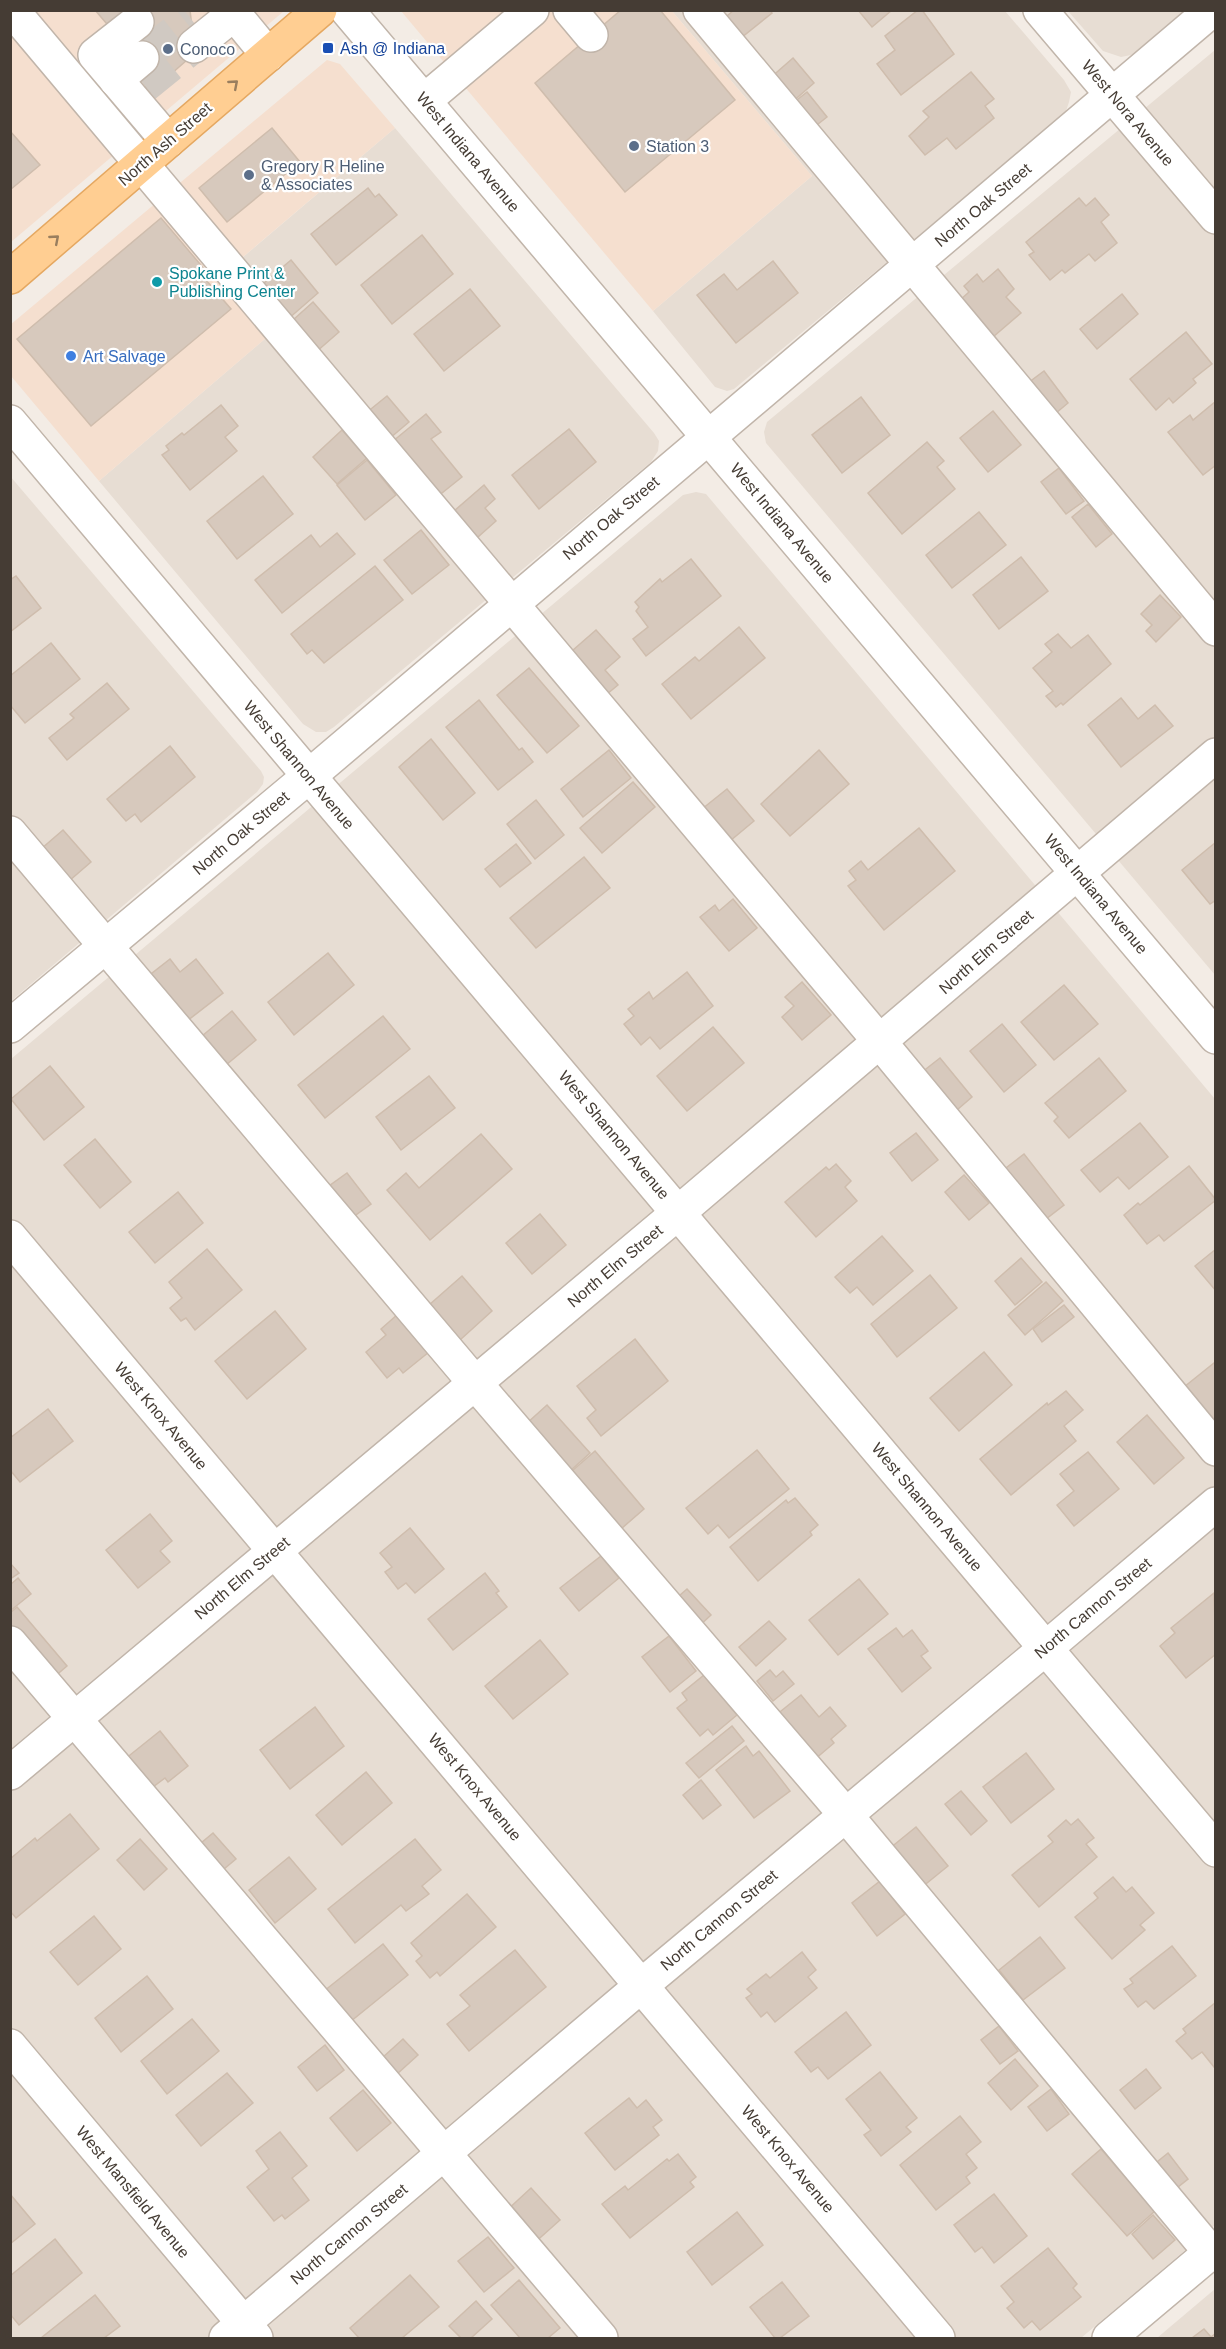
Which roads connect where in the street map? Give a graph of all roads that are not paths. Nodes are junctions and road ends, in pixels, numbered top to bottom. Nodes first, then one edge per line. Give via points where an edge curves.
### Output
1 (320, 10) edge
2 (347, 10) edge
3 (532, 10) edge
4 (570, 10) edge
5 (700, 10) edge
6 (1040, 10) edge
7 (1212, 10) edge
8 (232, 12) edge
9 (23, 14) edge
10 (137, 22) tunnel mouth
11 (195, 25) tunnel mouth
12 (591, 35) dead end
13 (268, 55) junction
14 (1113, 95) junction
15 (424, 100) junction
16 (168, 141) junction
17 (142, 164) junction
18 (1215, 217) edge
19 (911, 266) junction
20 (10, 277) edge
21 (10, 422) edge
22 (708, 435) junction
23 (509, 604) junction
24 (1215, 629) edge
25 (1215, 754) edge
26 (308, 777) junction
27 (10, 833) edge
28 (1078, 873) junction
29 (104, 945) junction
30 (10, 1026) edge
31 (1215, 1037) edge
32 (880, 1042) junction
33 (679, 1212) junction
34 (10, 1237) edge
35 (475, 1383) junction
36 (1215, 1449) edge
37 (1215, 1504) edge
38 (274, 1551) junction
39 (10, 1643) edge
40 (1046, 1648) junction
41 (75, 1719) junction
42 (10, 1773) edge
43 (845, 1814) junction
44 (1215, 1850) edge
45 (642, 1985) junction
46 (10, 2046) edge
47 (444, 2153) junction
48 (1213, 2251) edge
49 (242, 2333) edge
50 (601, 2338) edge
51 (938, 2338) edge
52 (1109, 2338) edge

1 - 13 main road, North Ash Street
2 - 15 street, West Indiana Avenue
3 - 15 street
4 - 12 street
5 - 19 street
6 - 14 street, West Nora Avenue
7 - 14 street, North Oak Street
8 - 11 street
8 - 13 street
9 - 17 street
10 - 16 street via 95,55 134,81
16 -> 13 main road, North Ash Street
14 - 18 street, West Nora Avenue
14 - 19 street, North Oak Street
15 - 22 street, West Indiana Avenue
16 - 17 main road, North Ash Street
20 -> 17 main road, North Ash Street
17 - 23 street
19 - 22 street, North Oak Street
19 - 24 street
21 - 26 street, West Shannon Avenue
22 - 23 street, North Oak Street
22 - 28 street, West Indiana Avenue
23 - 26 street, North Oak Street
23 - 32 street
25 - 28 street, North Elm Street
26 - 29 street, North Oak Street
26 - 33 street, West Shannon Avenue
27 - 29 street
28 - 31 street, West Indiana Avenue
28 - 32 street, North Elm Street
29 - 30 street, North Oak Street
29 - 35 street
32 - 33 street, North Elm Street
32 - 36 street
33 - 35 street, North Elm Street
33 - 40 street, West Shannon Avenue
34 - 38 street, West Knox Avenue
35 - 38 street, North Elm Street
35 - 43 street
37 - 40 street, North Cannon Street
38 - 41 street, North Elm Street
38 - 45 street, West Knox Avenue
39 - 41 street
40 - 43 street, North Cannon Street
40 - 44 street, West Shannon Avenue
41 - 42 street, North Elm Street
41 - 47 street
43 - 45 street, North Cannon Street
43 - 48 street
45 - 47 street, North Cannon Street
45 - 51 street, West Knox Avenue
46 - 49 street, West Mansfield Avenue
47 - 49 street, North Cannon Street
47 - 50 street
48 - 52 street

